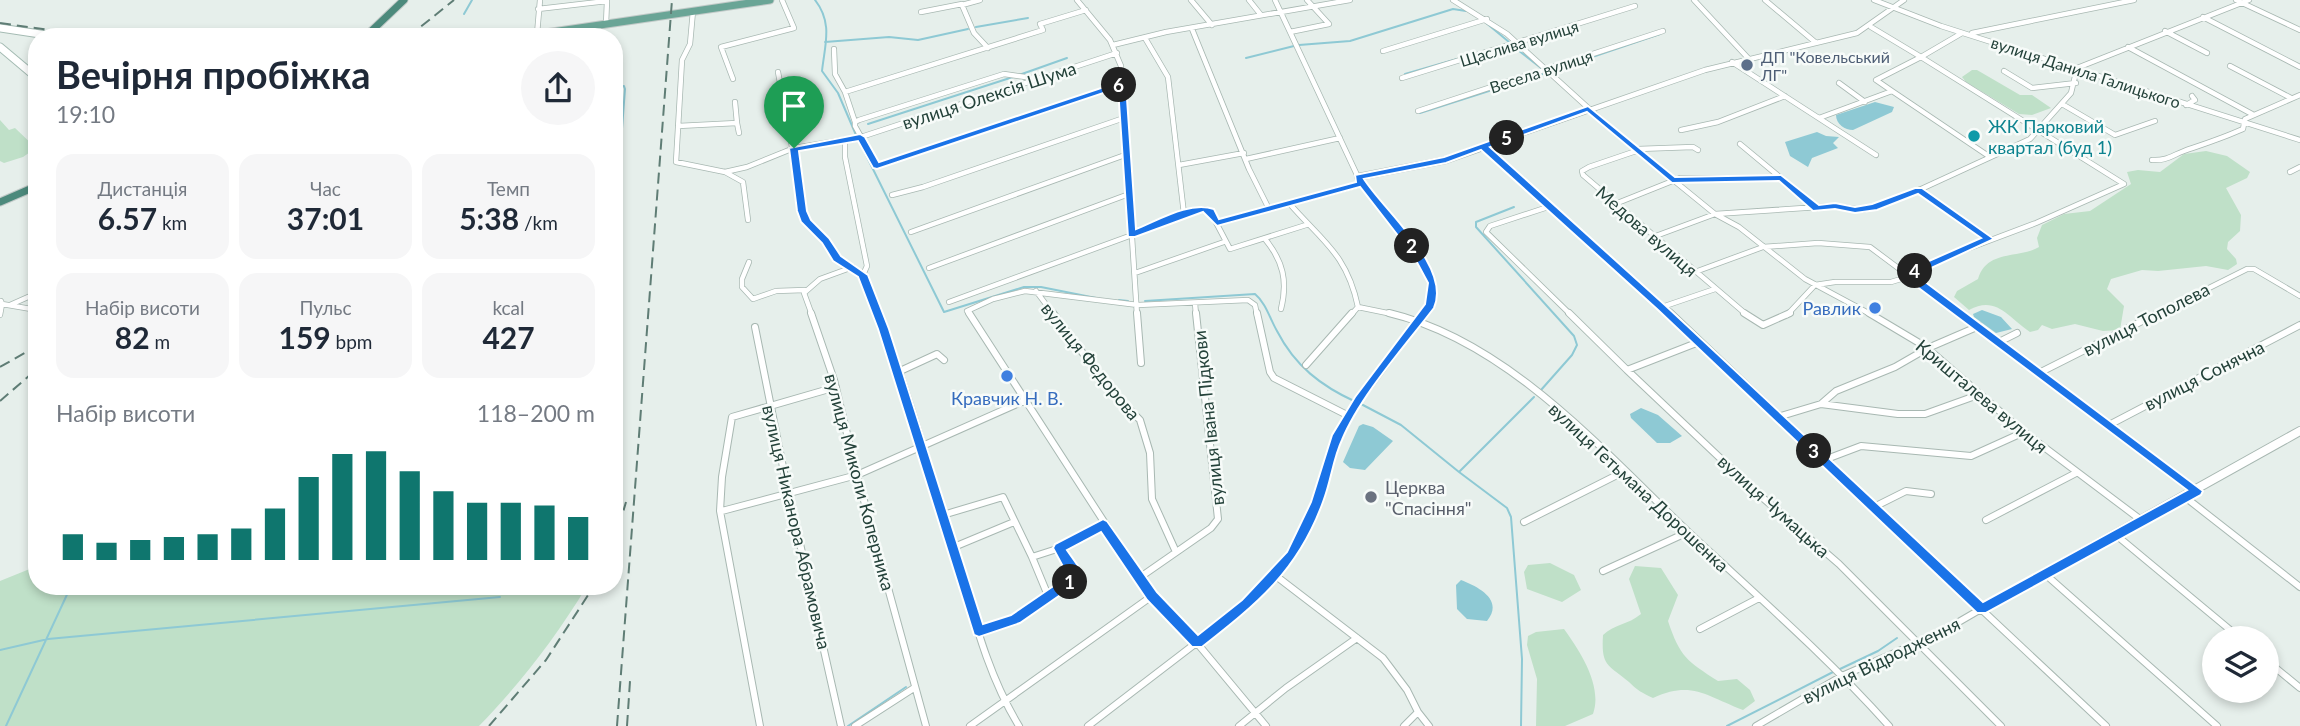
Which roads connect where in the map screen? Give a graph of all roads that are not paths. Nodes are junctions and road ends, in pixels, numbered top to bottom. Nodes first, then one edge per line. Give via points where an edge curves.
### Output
1 (404, 0) edge
2 (540, 0) edge
3 (770, 0) edge
4 (782, 0) edge
5 (980, 0) edge
6 (1077, 0) edge
7 (1191, 0) edge
8 (1249, 0) edge
9 (1275, 0) edge
10 (1307, 0) edge
11 (1350, 0) edge
12 (1453, 0) edge
13 (1694, 0) edge
14 (1765, 0) edge
15 (1874, 0) edge
16 (1904, 0) edge
17 (2134, 0) edge
18 (2236, 0) edge
19 (2249, 0) edge
20 (1633, 3) edge
21 (2242, 3) junction
22 (962, 4) junction
23 (1892, 5) junction
24 (1312, 6) junction
25 (538, 9) junction
26 (1086, 10) junction
27 (693, 11) junction
28 (921, 12) dead end
29 (1280, 12) junction
30 (1261, 15) junction
31 (2203, 17) junction
32 (1487, 19) junction
33 (606, 24) junction
34 (1212, 25) junction
35 (1871, 27) junction
36 (0, 28) edge
37 (374, 28) edge
38 (537, 28) edge
39 (578, 28) edge
40 (1192, 29) junction
41 (2300, 30) edge
42 (1663, 31) dead end
43 (28, 32) edge
44 (1290, 32) junction
45 (2165, 32) junction
46 (1965, 33) junction
47 (1145, 38) junction
48 (1815, 42) junction
49 (1518, 43) junction
50 (1113, 45) junction
51 (723, 46) joint
52 (0, 47) edge
53 (2128, 47) junction
54 (988, 48) junction
55 (834, 49) dead end
56 (1383, 51) dead end
57 (1117, 53) junction
58 (2207, 54) dead end
59 (1921, 57) junction
60 (1748, 58) junction
61 (1732, 62) junction
62 (2230, 66) dead end
63 (2300, 67) edge
64 (2077, 68) junction
65 (1549, 69) junction
66 (28, 70) edge
67 (778, 72) dead end
68 (2004, 72) dead end
69 (1036, 78) junction
70 (1402, 78) dead end
71 (733, 79) dead end
72 (2076, 82) junction
73 (1839, 83) dead end
74 (1122, 84) junction
75 (1892, 91) junction
76 (845, 92) junction
77 (2300, 95) edge
78 (1785, 96) junction
79 (2192, 96) dead end
80 (2291, 98) junction
81 (735, 102) dead end
82 (1865, 102) junction
83 (2062, 104) junction
84 (2186, 105) junction
85 (1588, 108) junction
86 (1418, 111) dead end
87 (2252, 114) junction
88 (1124, 118) junction
89 (1819, 118) junction
90 (2155, 121) dead end
91 (855, 122) junction
92 (737, 123) junction
93 (2243, 123) junction
94 (678, 126) junction
95 (2039, 129) junction
96 (1681, 131) dead end
97 (739, 134) dead end
98 (860, 137) junction
99 (1340, 138) junction
100 (845, 140) junction
101 (2300, 140) edge
102 (1740, 144) dead end
103 (1483, 147) junction
104 (794, 148) junction
105 (1638, 149) junction
106 (1698, 150) dead end
107 (1125, 155) junction
108 (1876, 155) dead end
109 (1245, 156) junction
110 (1991, 157) junction
111 (2151, 160) dead end
112 (1179, 165) junction
113 (2300, 167) edge
114 (725, 172) junction
115 (2290, 172) dead end
116 (1781, 178) junction
117 (1672, 180) junction
118 (1360, 181) junction
119 (28, 190) edge
120 (1919, 190) junction
121 (1129, 194) junction
122 (892, 195) dead end
123 (0, 202) edge
124 (1289, 203) junction
125 (1615, 204) junction
126 (1551, 206) junction
127 (1817, 208) junction
128 (1269, 209) junction
129 (1184, 214) junction
130 (1715, 215) junction
131 (748, 220) dead end
132 (1217, 223) junction
133 (1306, 225) junction
134 (911, 232) dead end
135 (1131, 235) junction
136 (1653, 237) junction
137 (1265, 239) junction
138 (1989, 239) junction
139 (1224, 242) junction
140 (1763, 247) junction
141 (749, 262) dead end
142 (853, 267) junction
143 (929, 268) dead end
144 (2255, 269) joint
145 (1695, 272) junction
146 (1135, 273) junction
147 (1908, 274) junction
148 (863, 275) junction
149 (1815, 285) junction
150 (1715, 289) junction
151 (805, 290) junction
152 (1035, 291) junction
153 (2300, 296) edge
154 (28, 297) edge
155 (2, 303) edge
156 (949, 303) dead end
157 (1195, 303) junction
158 (10, 305) junction
159 (1138, 305) junction
160 (1359, 307) junction
161 (1662, 307) junction
162 (28, 308) edge
163 (1281, 309) dead end
164 (0, 316) edge
165 (1419, 321) junction
166 (1979, 326) junction
167 (2300, 326) edge
168 (755, 327) dead end
169 (2017, 333) dead end
170 (1699, 342) junction
171 (1999, 342) junction
172 (1928, 348) junction
173 (944, 360) dead end
174 (1141, 363) dead end
175 (1306, 365) dead end
176 (1627, 370) junction
177 (898, 372) junction
178 (2039, 373) junction
179 (836, 387) junction
180 (1978, 395) junction
181 (1026, 400) junction
182 (1821, 404) junction
183 (769, 407) junction
184 (1349, 416) junction
185 (1778, 417) junction
186 (2109, 425) junction
187 (2300, 431) edge
188 (2024, 432) junction
189 (923, 448) junction
190 (1824, 460) junction
191 (1623, 472) junction
192 (2076, 473) junction
193 (857, 475) junction
194 (2197, 491) junction
195 (790, 493) junction
196 (1931, 494) dead end
197 (2185, 497) junction
198 (1874, 507) junction
199 (722, 510) junction
200 (943, 515) junction
201 (1986, 520) dead end
202 (2141, 520) junction
203 (1014, 522) junction
204 (1524, 522) dead end
205 (1103, 524) junction
206 (1688, 532) junction
207 (2116, 535) junction
208 (954, 547) junction
209 (1060, 548) junction
210 (1176, 552) junction
211 (1032, 557) junction
212 (1603, 571) dead end
213 (2045, 574) junction
214 (1276, 576) junction
215 (1139, 578) junction
216 (2300, 587) edge
217 (1152, 596) junction
218 (1049, 598) junction
219 (1759, 598) junction
220 (1981, 609) junction
221 (2225, 626) edge
222 (1700, 629) dead end
223 (979, 631) junction
224 (1357, 638) junction
225 (1197, 643) junction
226 (1918, 643) junction
227 (2279, 671) edge
228 (1839, 672) junction
229 (914, 688) junction
230 (2300, 688) edge
231 (1004, 702) junction
232 (1255, 711) junction
233 (1418, 712) junction
234 (760, 726) edge
235 (841, 726) edge
236 (855, 726) edge
237 (926, 726) edge
238 (970, 726) edge
239 (1019, 726) edge
240 (1088, 726) edge
241 (1239, 726) edge
242 (1266, 726) edge
243 (1404, 726) edge
244 (1429, 726) edge
245 (1756, 726) edge
246 (1889, 726) edge
247 (2001, 726) edge
248 (2106, 726) edge
249 (2217, 726) edge

1 - 37 highway
2 - 25 street
3 - 27 main road
4 - 51 street via 794,28
5 - 22 street
6 - 26 street
7 - 34 street
8 - 30 street
9 - 29 street
10 - 24 street
11 - 24 street
12 - 32 street, Кришталева вулиця
13 - 60 street
14 - 48 street
15 - 23 street, вулиця Данила Галицького
16 - 23 street
17 - 46 street
18 - 21 street
19 - 21 street
20 - 49 street, Щаслива вулиця
21 - 31 street
21 - 41 street
22 - 28 street
22 - 54 street via 974,33
23 - 35 street
23 - 46 street, вулиця Данила Галицького
24 - 29 street
24 - 44 street via 1329,24
25 - 33 street via 607,1
25 - 38 street
26 - 50 street
26 - 54 street via 1040,24 1043,30
27 - 33 main road
27 - 94 street via 690,44 682,60
29 - 30 street
29 - 44 street
30 - 34 street
31 - 45 street
31 - 63 street
32 - 49 street, Кришталева вулиця
32 - 56 street
33 - 39 main road
34 - 40 street
35 - 48 street
35 - 59 street
36 - 43 main road
40 - 47 street
40 - 109 street
42 - 65 street, Весела вулиця
44 - 99 street
45 - 53 street
45 - 58 street
46 - 59 street
46 - 64 street, вулиця Данила Галицького
47 - 50 street
47 - 112 street via 1168,77
48 - 60 street
49 - 65 street, Кришталева вулиця
49 - 70 street, Щаслива вулиця
50 - 57 street
51 - 71 street
52 - 66 main road
53 - 64 street
53 - 87 street
54 - 76 street
55 - 76 street via 835,74
57 - 69 street, вулиця Олексія Шума
57 - 74 street
59 - 75 street via 1876,79
59 - 95 street
60 - 61 street
61 - 78 street
61 - 85 street
62 - 80 street
64 - 72 street
64 - 84 street, вулиця Данила Галицького
65 - 85 street, Кришталева вулиця
65 - 86 street, Весела вулиця
67 - 104 street
68 - 72 street via 2032,88
69 - 91 street via 1004,75
69 - 98 street, вулиця Олексія Шума
72 - 83 street
73 - 82 street
74 - 88 street
74 - 98 street via 877,166
75 - 82 street
75 - 110 street
76 - 91 street
77 - 80 street
78 - 89 street
78 - 96 street
79 - 84 street via 2195,100
80 - 87 street
81 - 92 street
82 - 89 street
83 - 90 street via 2115,135
83 - 95 street
84 - 93 street, вулиця Данила Галицького
85 - 103 street
85 - 105 street, Кришталева вулиця
87 - 93 street
88 - 107 street
88 - 122 street
89 - 108 street
91 - 98 street
92 - 94 street
92 - 97 street
93 - 101 street, вулиця Данила Галицького
93 - 111 street via 2243,129 2209,145 2166,161
94 - 114 street via 676,162
95 - 110 street via 2030,139
95 - 138 street via 2124,184
98 - 100 street, вулиця Олексія Шума
99 - 109 street
99 - 118 street
100 - 104 street, вулиця Олексія Шума
100 - 148 street via 867,266
102 - 116 street
103 - 118 street
103 - 126 street
104 - 114 street, вулиця Олексія Шума
104 - 142 street via 806,222 837,259
105 - 106 street
105 - 117 street, Кришталева вулиця
105 - 125 street, Медова вулиця via 1582,171
107 - 121 street
107 - 134 street
109 - 112 street
109 - 128 street
110 - 120 street
112 - 129 street
113 - 115 street
114 - 131 street via 743,182
116 - 117 street
116 - 127 street
117 - 125 street
117 - 130 street, Кришталева вулиця
118 - 124 street
118 - 165 street via 1430,275 1434,293
119 - 123 highway
120 - 127 street via 1863,210
120 - 138 street
121 - 135 street
121 - 143 street
124 - 128 street
124 - 133 street
125 - 136 street, Медова вулиця
126 - 161 street
126 - 176 street, вулиця Чумацька via 1490,226 1486,232
127 - 130 street
128 - 132 street
129 - 132 street via 1207,209
129 - 135 street
130 - 136 street
130 - 140 street, Кришталева вулиця
132 - 139 street
133 - 137 street
133 - 160 street via 1315,228 1346,265
135 - 146 street
135 - 156 street
136 - 145 street, Медова вулиця
137 - 139 street via 1237,249
137 - 163 street via 1284,269
138 - 147 street
139 - 146 street
140 - 145 street
140 - 147 street via 1818,243 1870,247
140 - 149 street, Кришталева вулиця
141 - 151 street via 742,287 753,299 776,291
142 - 148 street
142 - 151 street
144 - 153 street
144 - 178 street, вулиця Тополева
145 - 150 street, Медова вулиця
146 - 159 street
147 - 149 street via 1891,282
147 - 166 street
148 - 177 street
149 - 150 street, Медова вулиця via 1790,314 1763,325
149 - 172 street, Кришталева вулиця
150 - 161 street
151 - 179 street, вулиця Миколи Коперника
152 - 159 street
152 - 181 street via 1011,294 967,311
152 - 210 street, вулиця Федорова via 1108,387 1140,420 1150,453 1152,499
154 - 158 street
155 - 158 street
155 - 164 street
157 - 159 street
157 - 184 street via 1252,302 1274,378
157 - 210 street, вулиця Івана Підкови via 1218,519
158 - 162 street
159 - 174 street
160 - 165 street, вулиця Гетьмана Дорошенка
160 - 175 street
161 - 170 street
165 - 184 street
165 - 191 street, вулиця Гетьмана Дорошенка via 1528,386
166 - 171 street
166 - 172 street
167 - 186 street, вулиця Сонячна
168 - 183 street, вулиця Никанора Абрамовича
169 - 171 street
170 - 176 street
170 - 185 street
171 - 178 street
172 - 180 street, Кришталева вулиця
172 - 182 street via 1836,391
173 - 177 street via 937,354
176 - 226 street, вулиця Чумацька via 1839,564
177 - 189 street
178 - 186 street
179 - 183 street
179 - 193 street, вулиця Миколи Коперника
180 - 182 street via 1926,414
180 - 188 street, Кришталева вулиця
181 - 189 street
181 - 205 street
182 - 185 street
183 - 195 street, вулиця Никанора Абрамовича
183 - 199 street via 732,417 721,479
184 - 214 street via 1336,439 1306,527
185 - 190 street
186 - 194 street
187 - 194 street, вулиця Відродження
188 - 190 street via 1971,456 1861,446
188 - 192 street, Кришталева вулиця
189 - 193 street
189 - 200 street
190 - 198 street
191 - 204 street
191 - 206 street, вулиця Гетьмана Дорошенка
192 - 201 street
192 - 202 street, Кришталева вулиця
193 - 195 street
193 - 229 street, вулиця Миколи Коперника
194 - 197 street, вулиця Відродження
195 - 199 street
195 - 235 street, вулиця Никанора Абрамовича
196 - 198 street via 1906,491
197 - 202 street, вулиця Відродження
197 - 216 street
198 - 220 street
199 - 234 street via 721,527
200 - 203 street via 1003,497
200 - 208 street
202 - 207 street, вулиця Відродження
203 - 208 street
203 - 211 street
205 - 209 street
205 - 215 street
206 - 212 street
206 - 219 street, вулиця Гетьмана Дорошенка
207 - 213 street, вулиця Відродження
207 - 221 street
208 - 223 street
209 - 211 street
209 - 218 street via 1076,575
210 - 215 street, вулиця Івана Підкови
211 - 218 street
213 - 220 street, вулиця Відродження
213 - 249 street
214 - 224 street
214 - 225 street
215 - 217 street
217 - 225 street
217 - 231 street
218 - 223 street via 1016,619
219 - 222 street
219 - 228 street, вулиця Гетьмана Дорошенка
220 - 226 street, вулиця Відродження
220 - 248 street
223 - 231 street
224 - 232 street
224 - 233 street via 1383,658
225 - 232 street
225 - 240 street
226 - 228 street, вулиця Відродження
226 - 247 street, вулиця Чумацька
227 - 230 street
228 - 245 street, вулиця Відродження
228 - 246 street, вулиця Гетьмана Дорошенка
229 - 236 street
229 - 237 street, вулиця Миколи Коперника
231 - 238 street
231 - 239 street
232 - 241 street
232 - 242 street
233 - 243 street
233 - 244 street

